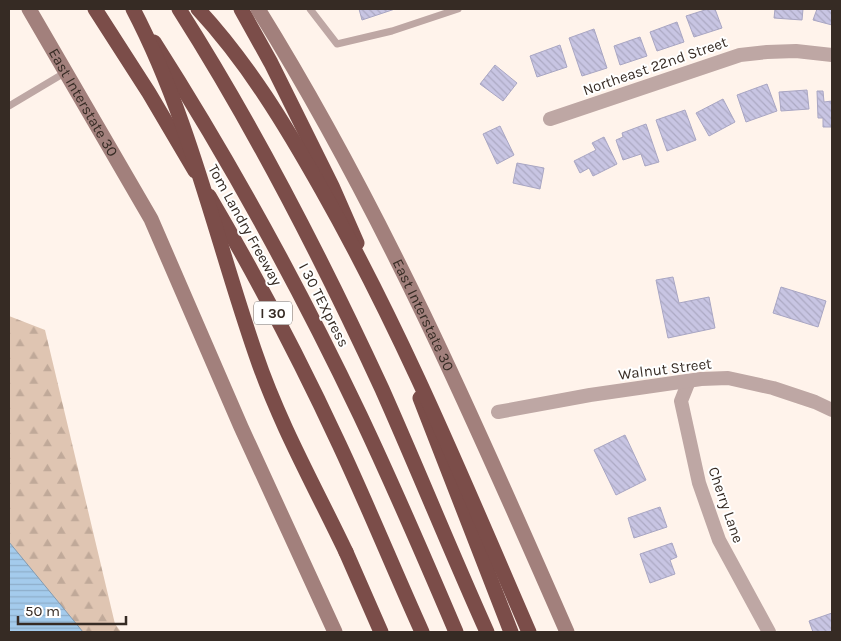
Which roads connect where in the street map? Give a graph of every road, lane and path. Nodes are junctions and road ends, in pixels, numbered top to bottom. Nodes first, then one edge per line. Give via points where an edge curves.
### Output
1 (29, 9) edge
2 (95, 9) edge
3 (133, 9) edge
4 (179, 9) edge
5 (198, 9) edge
6 (241, 9) edge
7 (258, 9) edge
8 (310, 9) edge
9 (458, 9) edge
10 (832, 55) edge
11 (66, 72) junction
12 (9, 106) edge
13 (550, 119) dead end
14 (689, 381) junction
15 (832, 410) edge
16 (498, 412) dead end
17 (335, 632) edge
18 (381, 632) edge
19 (422, 632) edge
20 (456, 632) edge
21 (487, 632) edge
22 (511, 632) edge
23 (529, 632) edge
24 (567, 632) edge
25 (770, 632) edge

1 - 11 main road, East Interstate 30
2 - 19 highway, Tom Landry Freeway / I 30 via 149,93 231,233 292,349 339,444
3 - 18 highway, bridge via 156,57 188,141 257,358
3 - 20 highway, I 30 TEXpress via 211,134 313,320 360,414
4 - 21 highway via 238,106 337,295 382,389
5 - 23 highway, bridge via 264,93 351,242 417,374
6 - 22 highway via 271,63 355,237
7 - 24 main road, East Interstate 30 via 294,66 358,182 425,316
8 - 9 lane via 337,44 392,31
10 - 13 street, Northeast 22nd Street via 796,51 740,55
11 - 12 lane
11 - 17 main road, East Interstate 30 via 151,219
14 - 15 street, Walnut Street via 728,378 773,388
14 - 16 street, Walnut Street
14 - 25 street, Cherry Lane via 681,401 699,483 719,540

